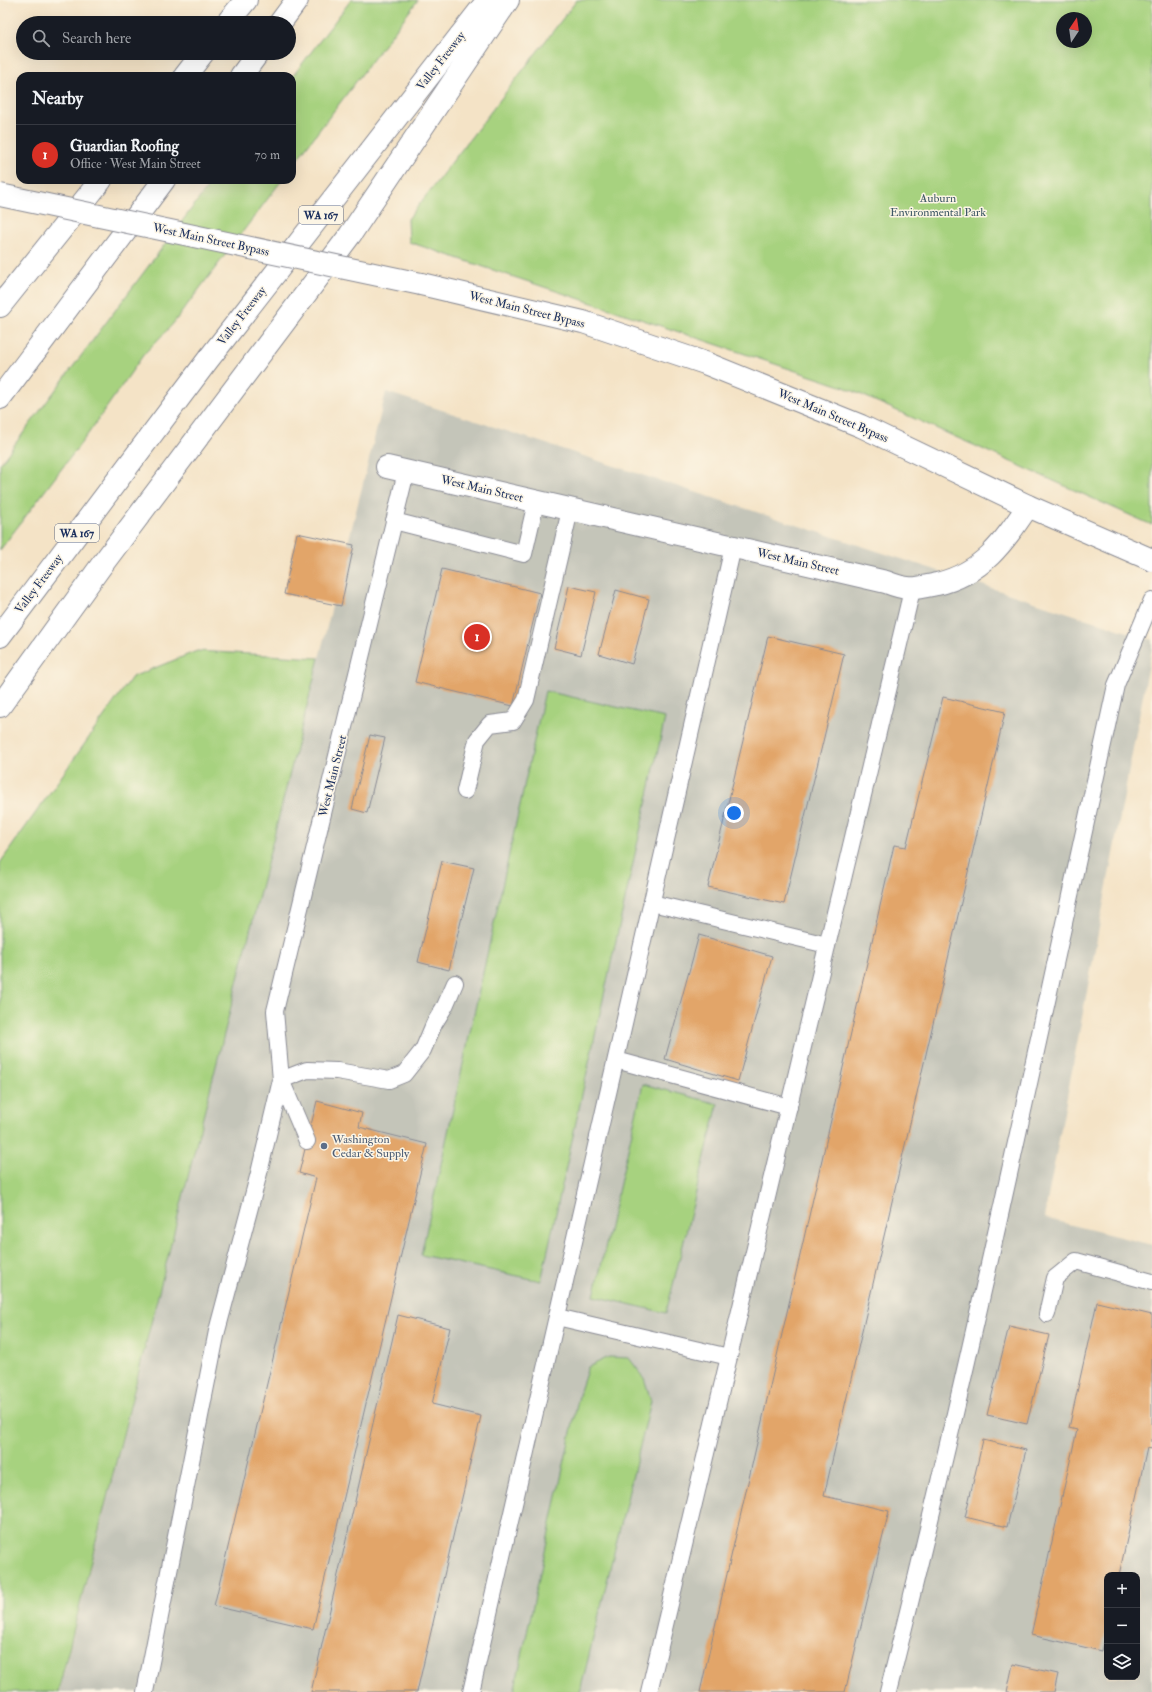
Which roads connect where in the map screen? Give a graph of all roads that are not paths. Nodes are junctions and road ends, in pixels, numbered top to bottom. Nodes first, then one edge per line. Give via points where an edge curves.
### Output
1 (246, 0) edge
2 (297, 0) edge
3 (488, 0) edge
4 (508, 0) edge
5 (233, 16) edge
6 (285, 16) edge
7 (198, 60) edge
8 (253, 60) edge
9 (188, 72) edge
10 (244, 72) edge
11 (98, 184) edge
12 (161, 184) edge
13 (0, 195) edge
14 (0, 306) edge
15 (0, 398) edge
16 (397, 470) joint
17 (536, 502) junction
18 (1028, 506) junction
19 (570, 510) junction
20 (394, 521) junction
21 (733, 547) junction
22 (1152, 560) edge
23 (912, 590) junction
24 (1152, 600) edge
25 (0, 636) edge
26 (0, 706) edge
27 (465, 791) dead end
28 (652, 903) junction
29 (827, 945) junction
30 (455, 983) dead end
31 (616, 1060) junction
32 (281, 1080) junction
33 (789, 1106) junction
34 (307, 1141) dead end
35 (1152, 1282) edge
36 (1046, 1314) dead end
37 (557, 1317) junction
38 (729, 1357) junction
39 (145, 1692) edge
40 (471, 1692) edge
41 (650, 1692) edge
42 (888, 1692) edge

1 - 5 main road
2 - 6 main road
3 - 25 main road, Valley Freeway / WA 167 via 207,361
4 - 26 main road via 350,235 101,566
7 - 9 main road
8 - 10 main road
11 - 14 main road
12 - 15 main road
13 - 18 main road, West Main Street Bypass, bridge via 421,284 582,322 705,363 861,426
16 - 17 main road, West Main Street
16 - 20 lane, West Main Street
17 - 19 main road, West Main Street
17 - 20 lane via 524,554
18 - 22 main road
18 - 23 main road via 1003,542 975,568 961,577
19 - 21 main road, West Main Street
19 - 27 lane via 526,700 513,721 490,724 477,740
20 - 32 lane, West Main Street via 275,1010
21 - 23 main road, West Main Street
21 - 28 lane
23 - 29 lane
24 - 42 lane via 1116,685 976,1325
28 - 29 lane
28 - 31 lane
29 - 33 lane
30 - 32 lane via 423,1050 404,1074 388,1080 337,1071 307,1070
31 - 33 lane
31 - 37 lane
32 - 34 lane
32 - 39 lane via 217,1331
33 - 38 lane
35 - 36 lane via 1076,1262 1055,1278
37 - 38 lane
37 - 40 lane
38 - 41 lane

